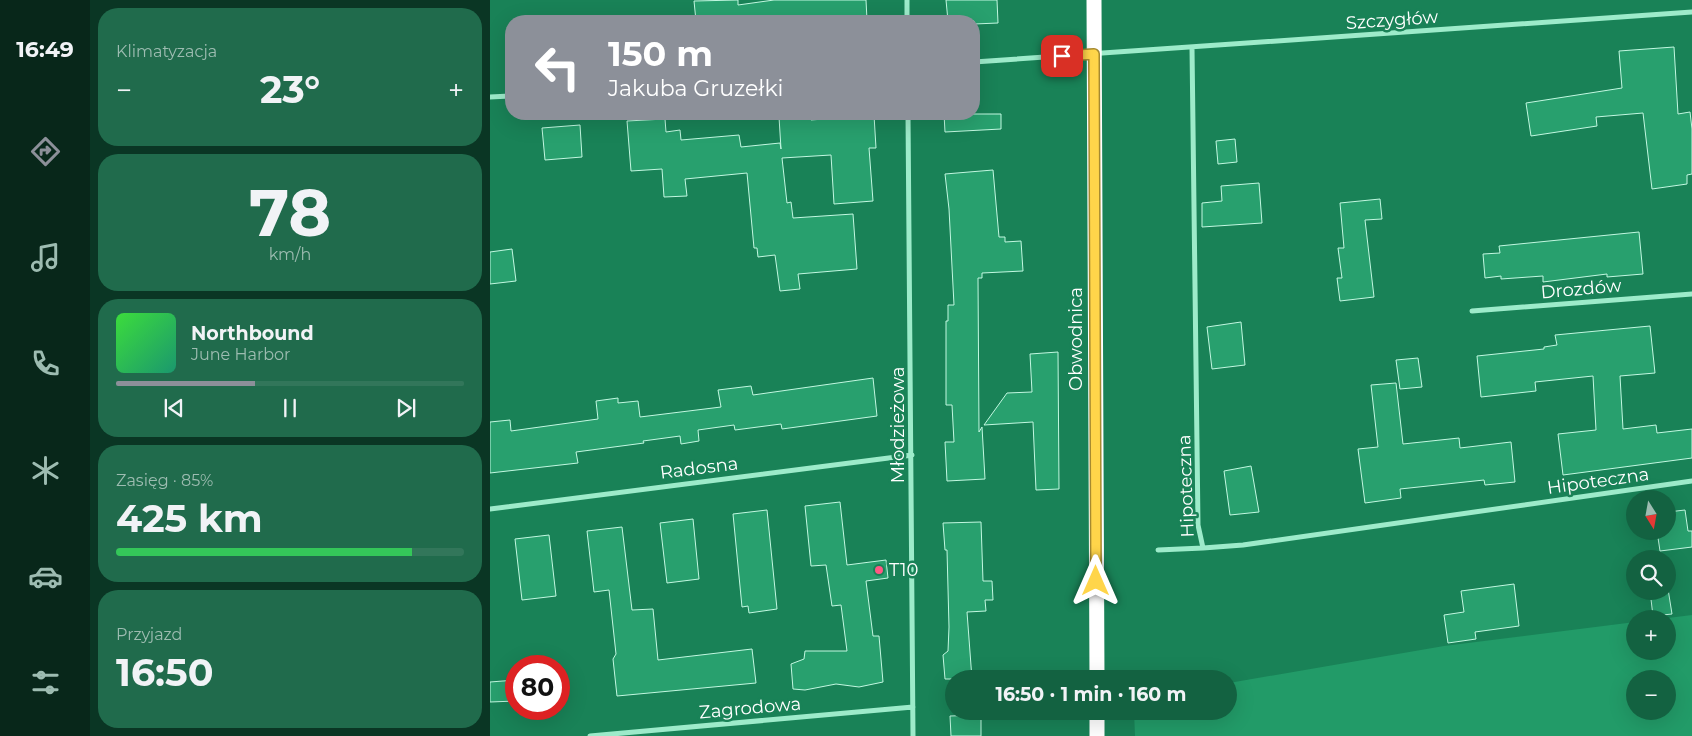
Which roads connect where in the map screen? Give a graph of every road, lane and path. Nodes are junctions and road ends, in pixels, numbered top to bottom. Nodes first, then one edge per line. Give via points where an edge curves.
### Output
1 (907, 0) edge
2 (1094, 0) edge
3 (1692, 12) edge
4 (907, 15) edge
5 (1192, 48) junction
6 (1094, 54) junction
7 (980, 62) edge
8 (505, 96) edge
9 (490, 97) edge
10 (908, 120) edge
11 (1692, 294) edge
12 (1472, 311) dead end
13 (912, 455) junction
14 (1692, 481) edge
15 (490, 509) edge
16 (1202, 548) junction
17 (1158, 550) dead end
18 (1097, 670) edge
19 (913, 707) junction
20 (1097, 720) edge
21 (590, 736) edge
22 (914, 736) edge
23 (1097, 736) edge

1 - 4 street
2 - 6 highway, Obwodnica
3 - 5 street, Szczygłów
5 - 6 street, Szczygłów
5 - 16 street, Hipoteczna via 1198,525
6 - 7 street, Szczygłów
6 - 18 highway, Obwodnica
8 - 9 street
10 - 13 street, Młodzieżowa
11 - 12 street, Drozdów
13 - 15 street, Radosna
13 - 19 street, Młodzieżowa
14 - 16 street, Hipoteczna via 1243,546
16 - 17 street
19 - 21 street, Zagrodowa
19 - 22 street, Młodzieżowa
20 - 23 highway

